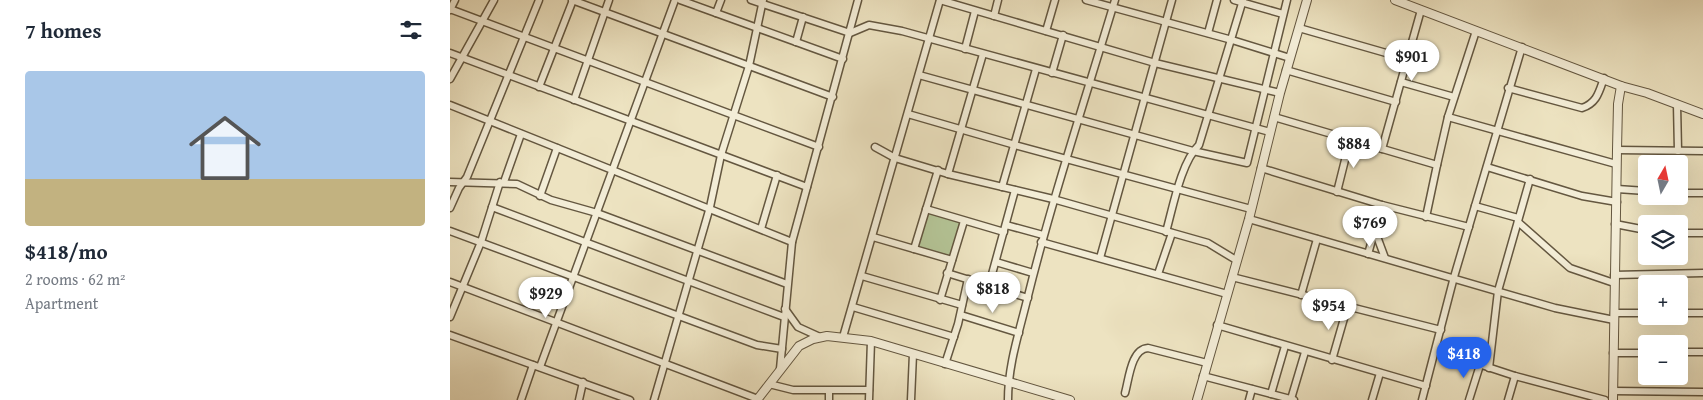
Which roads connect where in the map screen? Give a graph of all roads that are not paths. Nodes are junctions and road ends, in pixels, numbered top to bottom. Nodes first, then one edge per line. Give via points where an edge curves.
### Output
1 (455, 0) edge
2 (494, 0) edge
3 (539, 0) edge
4 (573, 0) edge
5 (609, 0) edge
6 (675, 0) edge
7 (680, 0) edge
8 (720, 0) edge
9 (751, 0) edge
10 (858, 0) edge
11 (940, 0) edge
12 (998, 0) edge
13 (1055, 0) edge
14 (1086, 0) edge
15 (1172, 0) edge
16 (1218, 0) edge
17 (1234, 0) edge
18 (1287, 0) edge
19 (1307, 0) edge
20 (1395, 0) edge
21 (1243, 1) edge
22 (763, 2) edge
23 (1114, 4) edge
24 (450, 9) edge
25 (1421, 10) junction
26 (975, 11) junction
27 (604, 12) junction
28 (716, 13) junction
29 (1283, 14) junction
30 (994, 16) junction
31 (803, 17) junction
32 (483, 21) junction
33 (1166, 22) junction
34 (1299, 28) junction
35 (757, 29) junction
36 (1046, 31) junction
37 (1476, 31) junction
38 (850, 32) junction
39 (1208, 33) junction
40 (662, 35) junction
41 (1063, 35) junction
42 (524, 36) junction
43 (929, 38) junction
44 (1232, 40) junction
45 (796, 42) junction
46 (1101, 47) junction
47 (1522, 47) junction
48 (555, 49) junction
49 (965, 49) junction
50 (450, 53) edge
51 (1274, 53) junction
52 (983, 54) junction
53 (462, 58) junction
54 (1290, 58) junction
55 (843, 59) junction
56 (1408, 59) junction
57 (588, 61) junction
58 (1154, 63) junction
59 (749, 66) junction
60 (1036, 69) junction
61 (1286, 70) junction
62 (1052, 73) junction
63 (919, 75) junction
64 (509, 76) junction
65 (1219, 78) junction
66 (1604, 78) junction
67 (450, 79) edge
68 (645, 81) junction
69 (1401, 82) junction
70 (1091, 84) junction
71 (1621, 86) junction
72 (539, 87) junction
73 (1508, 88) junction
74 (1264, 89) junction
75 (973, 91) junction
76 (1280, 93) junction
77 (833, 97) junction
78 (1454, 97) junction
79 (1144, 98) junction
80 (574, 100) junction
81 (1396, 102) junction
82 (1677, 104) junction
83 (450, 105) edge
84 (1026, 106) junction
85 (908, 114) junction
86 (1703, 114) edge
87 (733, 115) junction
88 (1207, 116) junction
89 (1274, 117) junction
90 (1448, 117) junction
91 (1080, 120) junction
92 (631, 121) junction
93 (489, 122) junction
94 (1254, 128) junction
95 (961, 130) junction
96 (1270, 132) junction
97 (1497, 132) junction
98 (521, 134) junction
99 (1134, 135) junction
100 (1350, 140) junction
101 (1015, 145) junction
102 (820, 147) junction
103 (557, 148) junction
104 (875, 148) dead end
105 (1382, 149) junction
106 (1617, 150) junction
107 (1193, 151) junction
108 (1678, 151) junction
109 (1703, 151) edge
110 (722, 155) junction
111 (895, 158) junction
112 (1068, 160) junction
113 (1616, 164) junction
114 (1436, 165) junction
115 (1487, 166) junction
116 (1261, 168) junction
117 (613, 170) junction
118 (938, 170) junction
119 (948, 174) junction
120 (777, 175) junction
121 (1124, 175) junction
122 (1530, 180) junction
123 (450, 182) edge
124 (502, 182) junction
125 (464, 183) junction
126 (808, 187) junction
127 (1002, 187) junction
128 (1617, 189) junction
129 (1015, 190) junction
130 (1178, 190) junction
131 (1638, 190) edge
132 (1337, 192) junction
133 (1688, 192) edge
134 (1703, 193) edge
135 (540, 196) junction
136 (1053, 200) junction
137 (1617, 202) junction
138 (1382, 205) junction
139 (1475, 206) junction
140 (492, 207) junction
141 (710, 207) junction
142 (450, 208) edge
143 (926, 209) junction
144 (1251, 209) junction
145 (597, 213) junction
146 (1112, 216) junction
147 (1426, 217) junction
148 (1249, 219) junction
149 (964, 220) junction
150 (1518, 220) junction
151 (1615, 224) junction
152 (1006, 225) junction
153 (1469, 227) junction
154 (1638, 228) edge
155 (761, 229) junction
156 (450, 231) edge
157 (1375, 231) junction
158 (1004, 232) junction
159 (1169, 232) junction
160 (1688, 233) edge
161 (1703, 233) edge
162 (1043, 234) junction
163 (873, 236) junction
164 (1317, 239) junction
165 (481, 242) junction
166 (792, 242) junction
167 (1041, 242) junction
168 (586, 243) junction
169 (914, 249) junction
170 (697, 250) junction
171 (1368, 254) junction
172 (1100, 258) junction
173 (1385, 258) junction
174 (952, 260) junction
175 (1236, 260) junction
176 (996, 262) junction
177 (947, 273) junction
178 (1033, 273) junction
179 (1703, 273) edge
180 (1158, 274) junction
181 (862, 276) junction
182 (1232, 277) junction
183 (1454, 277) junction
184 (573, 278) junction
185 (968, 279) junction
186 (1614, 279) junction
187 (450, 282) edge
188 (688, 282) junction
189 (786, 284) junction
190 (989, 285) junction
191 (463, 287) junction
192 (1498, 291) junction
193 (1227, 294) junction
194 (1302, 295) junction
195 (1028, 298) junction
196 (940, 300) junction
197 (962, 305) junction
198 (853, 307) junction
199 (785, 308) junction
200 (1347, 308) junction
201 (1688, 313) edge
202 (1703, 313) edge
203 (1638, 314) edge
204 (678, 316) junction
205 (960, 316) junction
206 (450, 317) edge
207 (784, 317) junction
208 (1614, 317) junction
209 (556, 322) junction
210 (1217, 325) junction
211 (1441, 330) junction
212 (1019, 333) junction
213 (450, 335) edge
214 (820, 337) junction
215 (843, 337) junction
216 (954, 337) junction
217 (871, 341) junction
218 (1285, 346) junction
219 (782, 349) junction
220 (1436, 350) junction
221 (1305, 352) junction
222 (1638, 352) edge
223 (1688, 352) edge
224 (1703, 352) edge
225 (1613, 353) junction
226 (913, 354) junction
227 (1332, 360) junction
228 (665, 363) junction
229 (1206, 363) junction
230 (945, 364) junction
231 (1480, 365) junction
232 (537, 366) junction
233 (1489, 368) junction
234 (780, 369) junction
235 (1380, 373) junction
236 (1203, 376) junction
237 (1515, 376) junction
238 (583, 382) junction
239 (1008, 382) junction
240 (769, 384) junction
241 (1426, 386) junction
242 (1252, 389) junction
243 (869, 390) junction
244 (829, 391) junction
245 (1613, 391) junction
246 (609, 392) junction
247 (1703, 392) edge
248 (1125, 393) dead end
249 (1271, 394) junction
250 (1054, 398) edge
251 (758, 399) edge
252 (521, 400) edge
253 (579, 400) edge
254 (606, 400) edge
255 (630, 400) edge
256 (654, 400) edge
257 (828, 400) edge
258 (869, 400) edge
259 (911, 400) edge
260 (1008, 400) edge
261 (1070, 400) edge
262 (1197, 400) edge
263 (1249, 400) edge
264 (1292, 400) edge
265 (1372, 400) edge
266 (1422, 400) edge
267 (1469, 400) edge
268 (1508, 400) edge
269 (1605, 400) edge
270 (1613, 400) edge

1 - 24 street
2 - 32 street
3 - 42 street
4 - 27 street
4 - 48 street
5 - 27 street
6 - 40 street
7 - 28 street
8 - 28 street
9 - 22 street
10 - 38 street
11 - 26 street
11 - 43 street
12 - 30 street
13 - 36 street
14 - 23 street
15 - 33 street
16 - 39 street
17 - 21 street
18 - 29 street
19 - 34 street
20 - 25 street
21 - 29 street
21 - 44 street
22 - 31 street
22 - 35 street
23 - 33 street
23 - 46 street
24 - 32 street
25 - 37 street
25 - 56 street
26 - 30 street
26 - 49 street
27 - 40 street
27 - 57 street
28 - 35 street
29 - 51 street
30 - 36 street
31 - 38 street
31 - 45 street
32 - 42 street
32 - 53 street
33 - 39 street
33 - 58 street
34 - 54 street
34 - 56 street
35 - 45 street
35 - 59 street
36 - 41 street
37 - 47 street
37 - 78 street
38 - 43 street via 860,27 876,26
38 - 55 street
39 - 44 street
40 - 59 street
40 - 68 street
41 - 46 street
41 - 62 street
42 - 48 street
42 - 64 street
43 - 49 street
43 - 63 street
44 - 51 street
44 - 65 street
45 - 55 street
46 - 58 street
46 - 70 street
47 - 66 street
47 - 73 street
48 - 57 street
48 - 72 street
49 - 52 street
50 - 53 street
51 - 54 street
51 - 74 street
52 - 60 street
52 - 75 street
53 - 64 street
53 - 67 street
54 - 61 street
55 - 77 street
56 - 69 street
57 - 68 street
57 - 80 street
58 - 65 street
58 - 79 street
59 - 77 street
59 - 87 street
60 - 62 street
60 - 84 street
61 - 76 street
61 - 81 street
62 - 70 street
63 - 75 street
63 - 85 street
64 - 72 street
64 - 93 street
65 - 74 street
65 - 88 street
66 - 71 street
66 - 73 street via 1597,99 1591,106 1582,108
68 - 87 street
68 - 92 street
69 - 78 street
69 - 81 street
70 - 79 street
70 - 91 street
71 - 82 street
71 - 106 street
72 - 80 street
73 - 97 street
74 - 76 street
74 - 94 street
75 - 84 street
75 - 95 street
76 - 89 street
77 - 102 street
78 - 90 street
79 - 88 street
79 - 99 street
80 - 92 street
81 - 105 street
82 - 86 street
82 - 108 street
83 - 93 street
84 - 91 street
84 - 101 street
85 - 95 street
85 - 111 street
87 - 102 street
87 - 110 street
88 - 94 street
88 - 107 street via 1199,145
89 - 96 street
89 - 100 street
90 - 97 street
90 - 114 street
91 - 99 street
91 - 112 street
92 - 110 street
92 - 117 street
93 - 98 street
93 - 125 street
94 - 96 street
94 - 107 street via 1247,163
95 - 101 street
95 - 119 street
96 - 116 street
97 - 113 street
97 - 115 street
98 - 103 street
98 - 124 street
99 - 107 street
99 - 121 street
100 - 105 street
100 - 132 street
101 - 112 street
101 - 127 street
102 - 126 street
103 - 117 street
103 - 135 street
104 - 111 street
105 - 114 street
106 - 108 street
106 - 113 street
107 - 130 street
108 - 109 street
110 - 120 street
110 - 141 street
111 - 118 street
111 - 163 street
112 - 121 street
112 - 136 street
113 - 128 street
114 - 147 street
115 - 122 street
115 - 139 street
116 - 132 street
116 - 144 street
117 - 141 street
117 - 145 street
118 - 119 street
118 - 143 street
119 - 127 street
120 - 126 street
120 - 155 street
121 - 130 street
121 - 146 street
122 - 137 street via 1582,196
122 - 150 street
123 - 125 street
124 - 125 street
124 - 135 street via 517,184
124 - 140 street
125 - 142 street
126 - 166 street
127 - 129 street
128 - 131 street
128 - 137 street
129 - 136 street
129 - 152 street
130 - 144 street
130 - 159 street
132 - 138 street
133 - 134 street
135 - 145 street
136 - 146 street
136 - 162 street
137 - 151 street
138 - 147 street
138 - 157 street
139 - 150 street
139 - 153 street
140 - 165 street
140 - 168 street
141 - 155 street
141 - 170 street
143 - 149 street
143 - 169 street
144 - 148 street
145 - 168 street
145 - 170 street
146 - 159 street
146 - 172 street
147 - 153 street
148 - 164 street
148 - 175 street
149 - 158 street
149 - 174 street
150 - 186 street via 1570,268
150 - 192 street
151 - 154 street
151 - 186 street
152 - 158 street
152 - 162 street
153 - 183 street
155 - 166 street
156 - 165 street
157 - 171 street
157 - 173 street
158 - 176 street
159 - 175 street via 1213,245
159 - 180 street
160 - 161 street
162 - 167 street
163 - 169 street
163 - 181 street
164 - 171 street
164 - 194 street
165 - 184 street
165 - 191 street
166 - 189 street
167 - 172 street
167 - 178 street
168 - 184 street
168 - 188 street
169 - 174 street
170 - 188 street
170 - 189 street
171 - 173 street
172 - 180 street
173 - 183 street
174 - 177 street
175 - 182 street
176 - 178 street
176 - 190 street
177 - 185 street
177 - 196 street
178 - 195 street
179 - 186 street
180 - 193 street
181 - 196 street
181 - 198 street
182 - 193 street
182 - 194 street
183 - 192 street
183 - 211 street
184 - 204 street
184 - 209 street
185 - 190 street
185 - 197 street
186 - 208 street
187 - 191 street
188 - 204 street
188 - 207 street
189 - 199 street
190 - 195 street
191 - 206 street
191 - 209 street
192 - 208 street via 1555,308
192 - 233 street
193 - 210 street
194 - 200 street
195 - 212 street
196 - 197 street
197 - 205 street
198 - 215 street
198 - 216 street
199 - 207 street
199 - 214 street via 798,327
200 - 211 street
200 - 227 street
201 - 202 street
203 - 208 street
204 - 219 street via 757,345
204 - 228 street
205 - 212 street
205 - 216 street
207 - 219 street
208 - 225 street
209 - 228 street
209 - 232 street
210 - 218 street
210 - 229 street
211 - 220 street
212 - 239 street
213 - 232 street
214 - 215 street
214 - 234 street via 799,346
215 - 217 street
216 - 230 street
217 - 226 street
217 - 243 street
218 - 221 street
218 - 249 street
219 - 234 street
220 - 231 street
220 - 241 street
221 - 227 street
221 - 264 street
222 - 225 street
223 - 224 street
225 - 245 street
226 - 230 street
226 - 259 street
227 - 235 street
228 - 251 street
228 - 256 street
229 - 236 street
229 - 248 street via 1142,348 1136,354
230 - 239 street
231 - 233 street
231 - 267 street
232 - 238 street
232 - 252 street
233 - 237 street
234 - 240 street
235 - 241 street
235 - 265 street
236 - 242 street
236 - 262 street
237 - 268 street
237 - 269 street
238 - 246 street
238 - 253 street
239 - 250 street
239 - 260 street
240 - 244 street via 793,390
240 - 251 street
241 - 266 street
242 - 249 street
242 - 263 street
243 - 244 street
243 - 258 street
244 - 257 street
245 - 247 street
245 - 270 street
246 - 254 street
246 - 255 street
249 - 264 street
250 - 261 street

